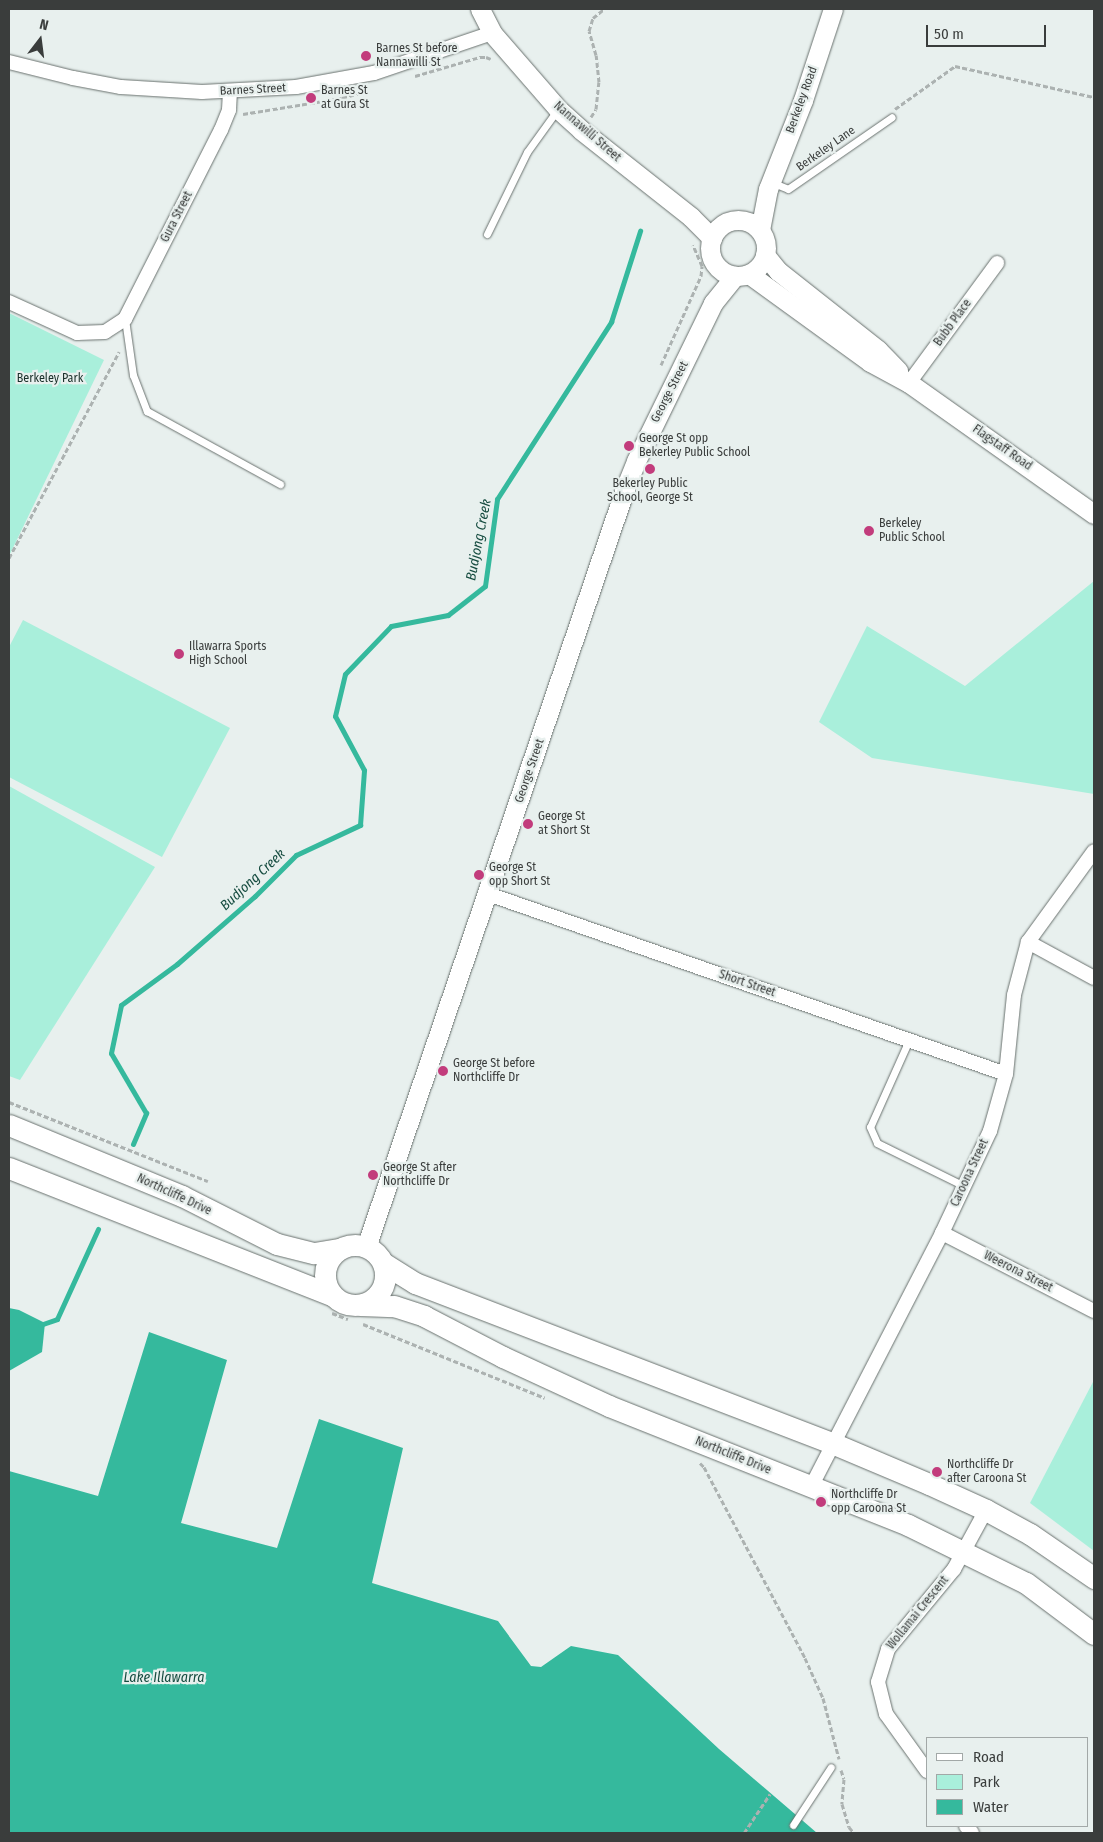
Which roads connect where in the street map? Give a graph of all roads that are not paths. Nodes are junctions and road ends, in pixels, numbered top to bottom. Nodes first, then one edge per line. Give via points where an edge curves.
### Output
1 (480, 9) edge
2 (833, 9) edge
3 (492, 33) junction
4 (9, 62) edge
5 (230, 91) junction
6 (558, 109) junction
7 (892, 117) road end
8 (769, 186) junction
9 (752, 226) junction
10 (718, 231) junction
11 (487, 234) dead end
12 (765, 255) junction
13 (997, 262) dead end
14 (717, 266) junction
15 (742, 275) junction
16 (9, 302) edge
17 (713, 302) junction
18 (125, 319) junction
19 (909, 383) junction
20 (280, 484) dead end
21 (1094, 514) edge
22 (1094, 851) edge
23 (488, 894) junction
24 (1028, 942) junction
25 (1094, 978) edge
26 (909, 1040) junction
27 (1006, 1074) junction
28 (9, 1125) edge
29 (9, 1168) edge
30 (964, 1186) junction
31 (942, 1233) junction
32 (366, 1247) junction
33 (340, 1249) junction
34 (383, 1264) junction
35 (332, 1295) junction
36 (1094, 1311) edge
37 (360, 1314) junction
38 (832, 1444) junction
39 (811, 1487) junction
40 (986, 1510) junction
41 (964, 1551) junction
42 (1094, 1578) edge
43 (1094, 1634) edge
44 (831, 1767) dead end
45 (926, 1769) edge
46 (793, 1825) dead end

1 - 3 main road, Nannawilli Street
2 - 8 main road, Berkeley Road via 803,100
3 - 5 street, Barnes Street via 374,73 296,87
3 - 6 main road, Nannawilli Street
4 - 5 street, Barnes Street via 121,88
5 - 18 street, Gura Street via 229,110 222,130
6 - 10 main road, Nannawilli Street via 691,216
6 - 11 lane via 527,152
7 - 8 lane, Berkeley Lane via 788,189
8 - 9 main road, Berkeley Road
9 - 10 main road via 730,222
9 - 12 main road via 764,238
10 - 14 main road via 710,252
12 - 15 main road via 760,266
12 - 19 main road, Flagstaff Road via 778,271 878,350
13 - 19 street, Bubb Place
14 - 15 main road via 722,271
14 - 17 main road, George Street
15 - 17 main road, George Street
15 - 19 main road, Flagstaff Road via 870,362
16 - 18 street, Gura Street via 77,333 105,332
17 - 23 main road, George Street via 626,486
18 - 20 lane via 133,375 147,410
19 - 21 main road, Flagstaff Road
22 - 24 street, Caroona Street
23 - 26 street, Short Street
23 - 32 main road, George Street
24 - 25 street
24 - 27 street, Caroona Street via 1014,995
26 - 27 street, Short Street
26 - 30 lane via 870,1127 877,1143
27 - 30 street, Caroona Street via 990,1131
28 - 33 main road, Northcliffe Drive via 182,1196 277,1244 314,1253
29 - 35 main road
30 - 31 street, Caroona Street
31 - 36 street, Weerona Street
31 - 38 street, Caroona Street
32 - 33 main road via 357,1245
32 - 34 main road via 379,1256
33 - 35 main road via 333,1254 325,1270 327,1287
34 - 37 main road via 385,1281 382,1290
34 - 38 main road via 416,1283
35 - 37 main road
37 - 39 main road, Northcliffe Drive via 394,1306 424,1316 609,1406
38 - 39 street, Caroona Street
38 - 40 main road
39 - 41 main road, Northcliffe Drive
40 - 41 street, Wollamai Crescent
40 - 42 main road via 1030,1534
41 - 43 main road, Northcliffe Drive via 1026,1583
41 - 45 street, Wollamai Crescent via 954,1568 888,1649 878,1682 886,1714
44 - 46 lane

